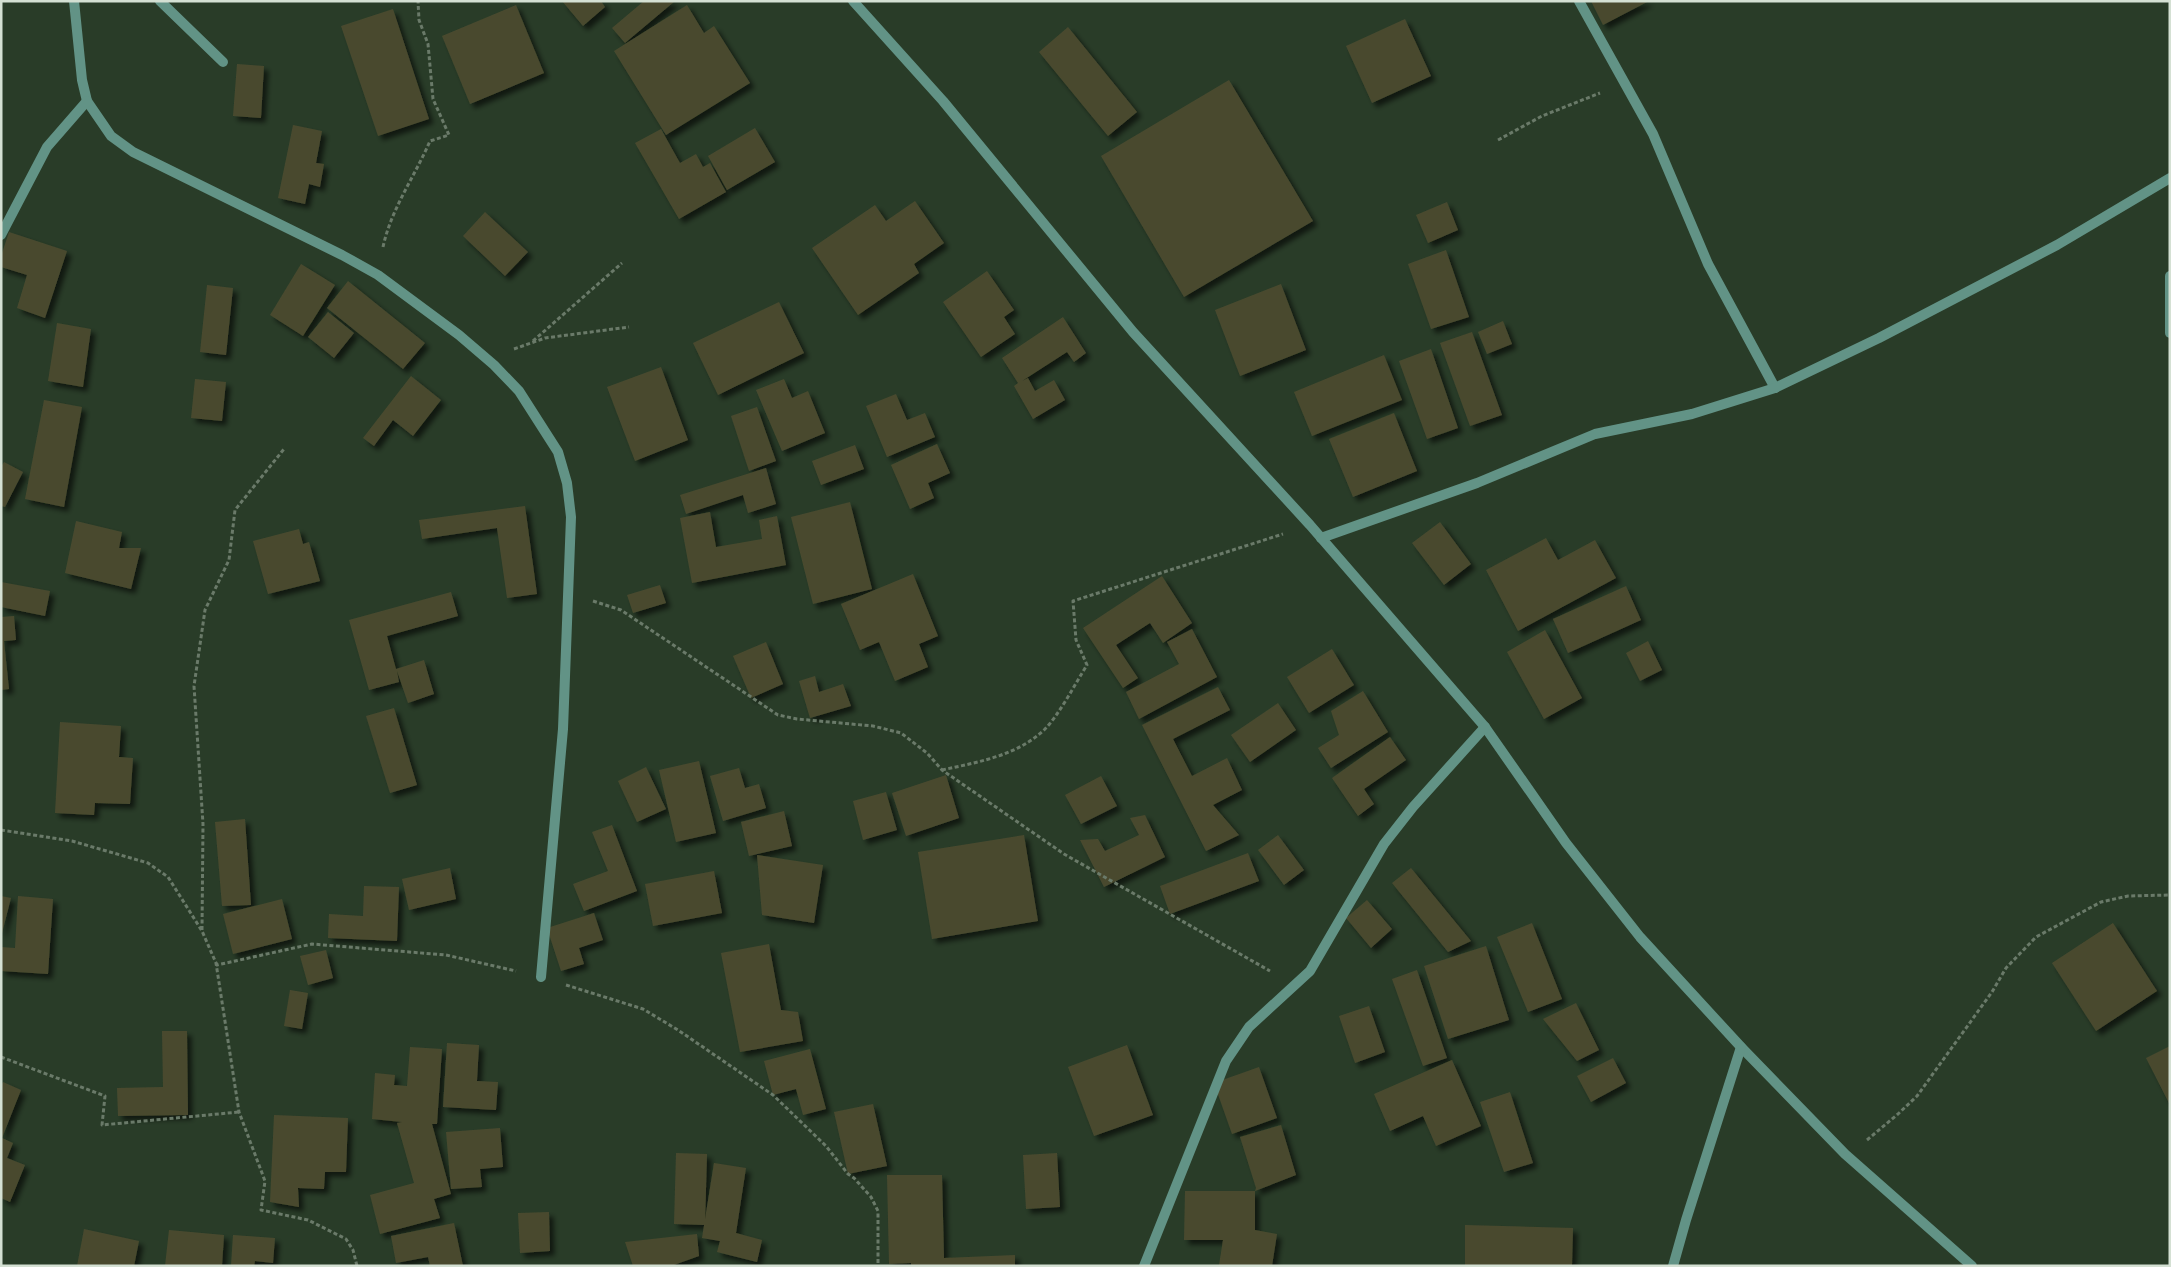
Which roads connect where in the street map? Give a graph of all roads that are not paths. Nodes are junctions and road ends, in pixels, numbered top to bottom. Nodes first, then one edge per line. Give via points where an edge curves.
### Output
1 (74, 1) edge
2 (160, 1) edge
3 (853, 1) edge
4 (1580, 1) edge
5 (223, 62) dead end
6 (87, 101) junction
7 (2170, 178) edge
8 (1, 235) edge
9 (2170, 276) edge
10 (2170, 334) edge
11 (1775, 388) junction
12 (1321, 538) junction
13 (1485, 727) junction
14 (541, 977) road end
15 (1741, 1047) junction
16 (1144, 1266) edge
17 (1673, 1266) edge
18 (1972, 1266) edge

1 - 6 street
2 - 5 street
3 - 12 street via 943,100 1132,332
4 - 11 street via 1653,134 1708,264
6 - 8 street via 47,147
6 - 14 street via 111,136 133,152 342,254 378,275 459,335 519,391 558,452 567,483 571,517 562,729
7 - 11 street via 2057,245
9 - 10 street
11 - 12 street via 1692,414 1595,434 1477,484
12 - 13 street
13 - 15 street via 1566,843 1640,937
13 - 16 street via 1384,844 1310,971 1249,1027 1226,1061
15 - 17 street
15 - 18 street via 1846,1154

